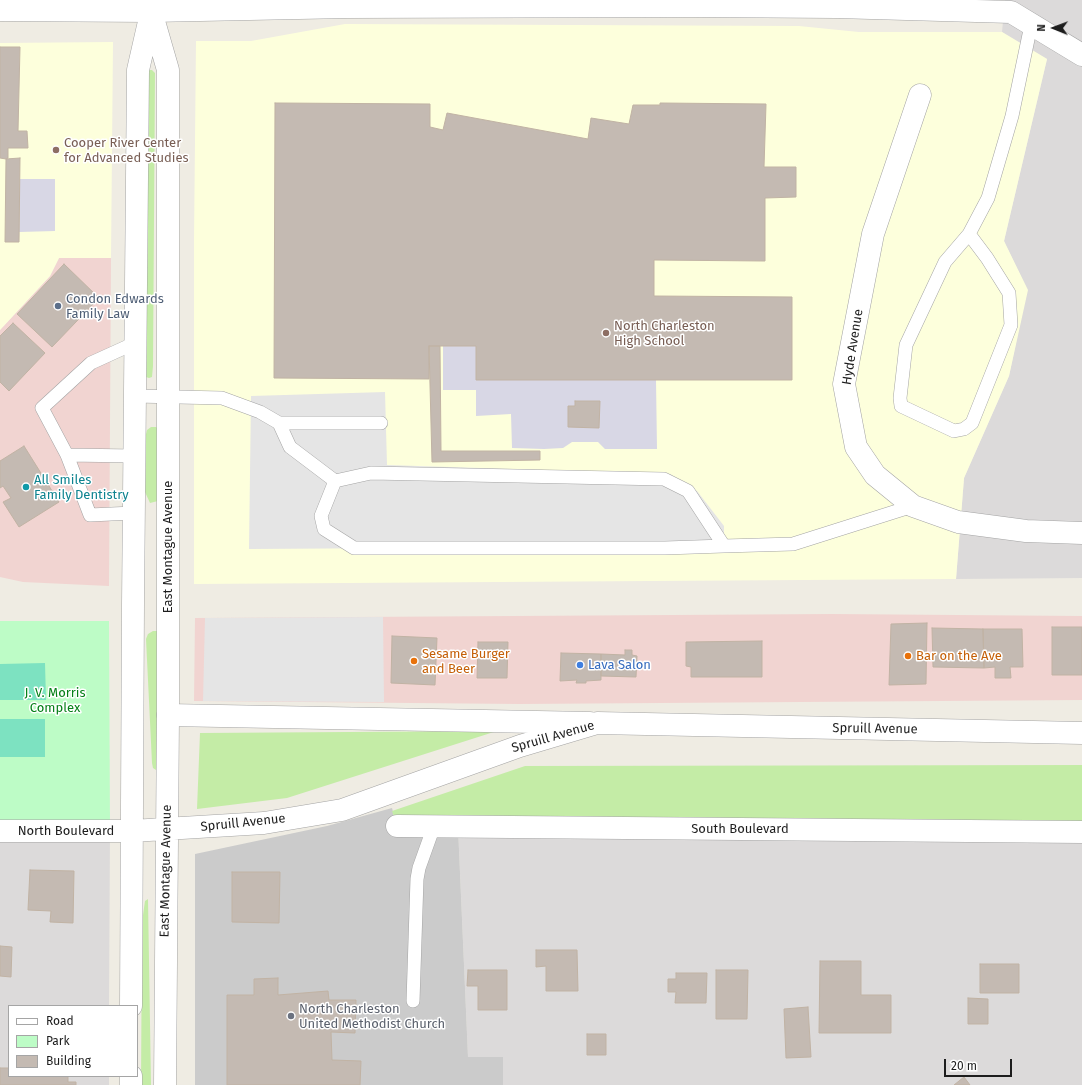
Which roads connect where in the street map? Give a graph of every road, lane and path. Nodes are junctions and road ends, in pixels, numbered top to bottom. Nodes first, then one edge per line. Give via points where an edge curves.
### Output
1 (695, 3) edge
2 (348, 4) edge
3 (151, 5) edge
4 (1011, 6) edge
5 (0, 10) edge
6 (1031, 25) junction
7 (1082, 55) edge
8 (920, 95) dead end
9 (969, 234) junction
10 (135, 344) junction
11 (135, 396) junction
12 (168, 396) junction
13 (279, 423) junction
14 (381, 423) dead end
15 (67, 455) junction
16 (134, 456) junction
17 (335, 481) junction
18 (913, 506) junction
19 (134, 513) junction
20 (1082, 534) edge
21 (724, 546) junction
22 (168, 715) junction
23 (597, 723) junction
24 (1082, 733) edge
25 (397, 826) dead end
26 (434, 826) junction
27 (167, 830) junction
28 (0, 831) edge
29 (132, 831) junction
30 (1082, 832) edge
31 (413, 1002) dead end
32 (131, 1005) edge
33 (165, 1085) edge

1 - 2 street
1 - 4 street via 836,7
2 - 3 street
3 - 5 street
3 - 10 street via 138,70
3 - 12 street, East Montague Avenue via 168,70
4 - 6 street
6 - 7 street
6 - 9 lane via 1010,123 988,198
8 - 18 street, Hyde Avenue via 873,234 844,384 856,447 875,476
9 - 9 lane via 945,262 906,345 900,398 901,406 954,431 972,424 1011,325 1009,293
10 - 11 street
10 - 15 lane via 91,363 42,408
11 - 12 lane
11 - 16 street
12 - 13 lane via 222,398 260,412
12 - 22 street, East Montague Avenue
13 - 14 lane
13 - 17 lane via 290,447
15 - 16 lane
15 - 19 lane via 90,515
16 - 19 street
17 - 21 lane via 371,473 664,479 688,491
17 - 21 lane via 321,516 324,529 354,548
18 - 20 street, Hyde Avenue via 958,522 1026,531
18 - 21 lane via 793,544
19 - 29 street
22 - 23 street
22 - 27 street, East Montague Avenue
23 - 24 street, Spruill Avenue
23 - 27 street, Spruill Avenue via 520,746 342,810 264,824
25 - 26 street, South Boulevard
26 - 30 street, South Boulevard
26 - 31 lane via 417,879
27 - 29 street, Spruill Avenue
27 - 33 street, East Montague Avenue
28 - 29 street, North Boulevard
29 - 32 street

